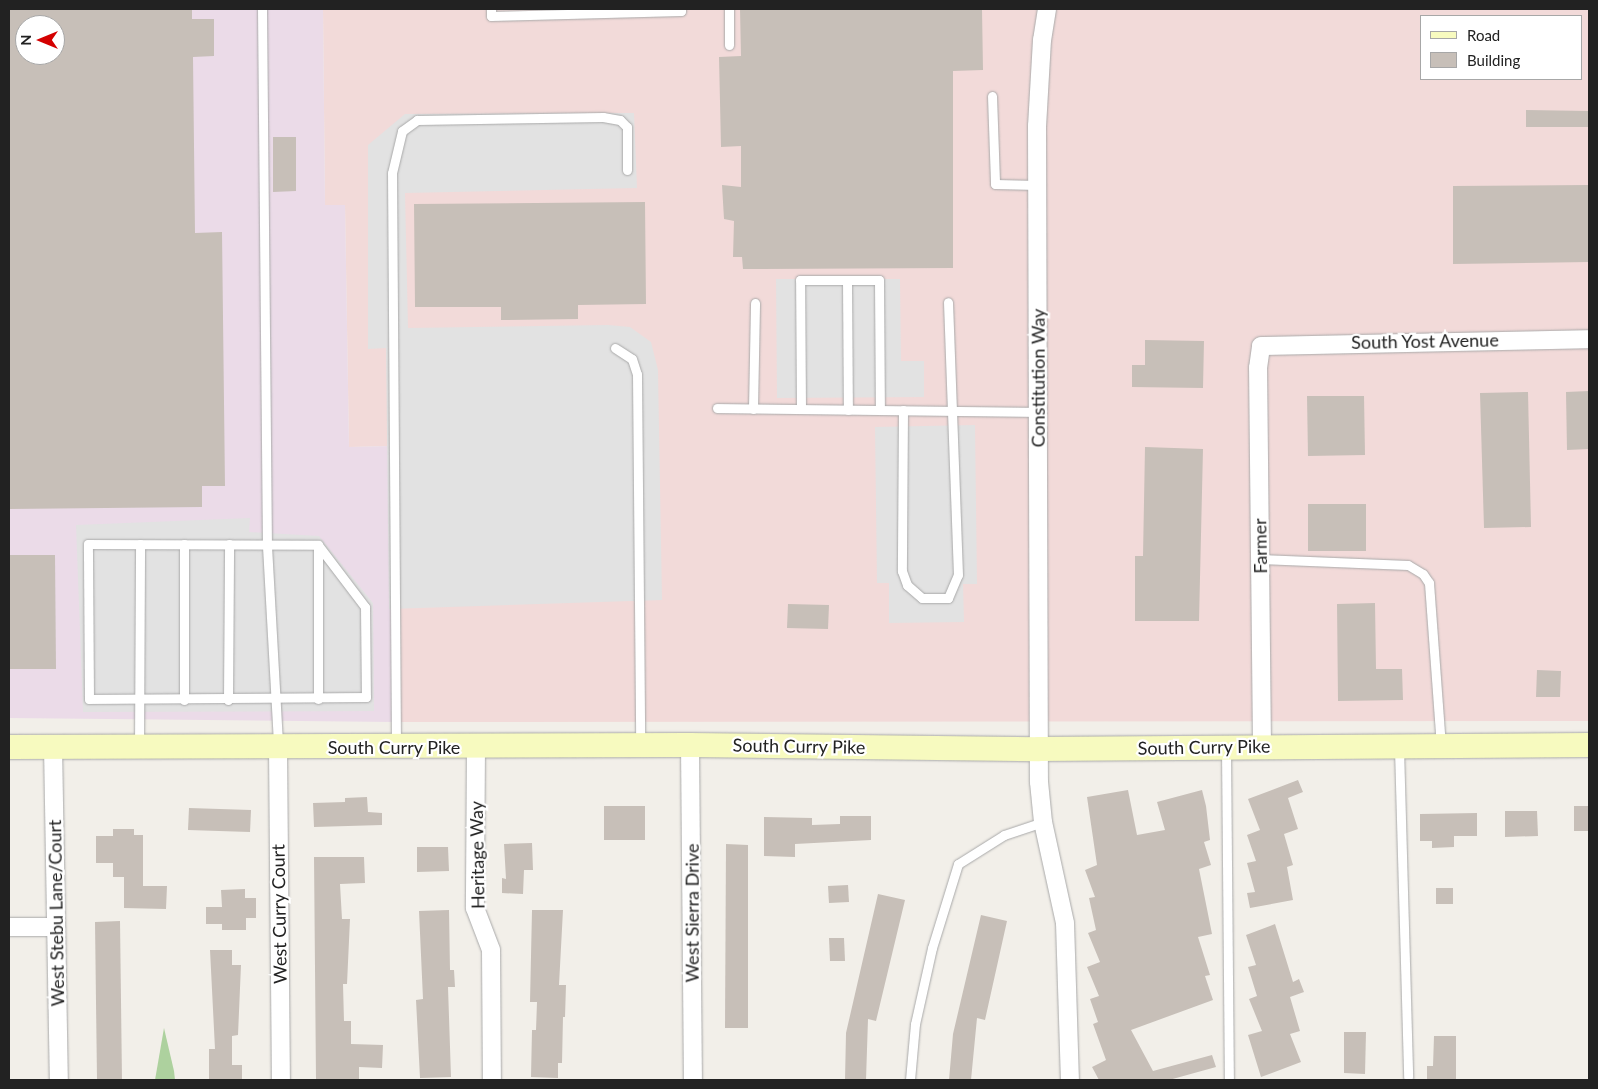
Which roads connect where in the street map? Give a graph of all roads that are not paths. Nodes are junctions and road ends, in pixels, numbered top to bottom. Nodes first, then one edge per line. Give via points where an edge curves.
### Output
1 (262, 9) edge
2 (491, 9) edge
3 (681, 9) edge
4 (729, 9) edge
5 (1047, 9) edge
6 (729, 45) dead end
7 (992, 96) dead end
8 (627, 170) dead end
9 (1037, 185) junction
10 (847, 280) junction
11 (948, 302) dead end
12 (755, 303) dead end
13 (1589, 339) edge
14 (1261, 346) joint
15 (615, 348) dead end
16 (717, 408) dead end
17 (754, 409) junction
18 (801, 409) junction
19 (848, 410) junction
20 (880, 410) junction
21 (903, 410) junction
22 (953, 411) junction
23 (1038, 412) junction
24 (140, 544) junction
25 (184, 544) junction
26 (229, 544) junction
27 (267, 544) junction
28 (318, 544) junction
29 (1260, 559) junction
30 (318, 699) junction
31 (139, 700) junction
32 (184, 700) junction
33 (228, 700) junction
34 (275, 700) junction
35 (690, 745) junction
36 (1398, 745) junction
37 (1441, 745) junction
38 (1589, 745) edge
39 (53, 746) junction
40 (640, 746) junction
41 (1262, 746) junction
42 (9, 747) edge
43 (139, 747) junction
44 (278, 747) junction
45 (396, 747) junction
46 (476, 747) junction
47 (1226, 747) junction
48 (1039, 749) junction
49 (1043, 822) junction
50 (9, 927) edge
51 (55, 927) junction
52 (1408, 1077) dead end
53 (60, 1080) edge
54 (281, 1080) edge
55 (492, 1080) edge
56 (693, 1080) edge
57 (910, 1080) edge
58 (1070, 1080) edge
59 (1229, 1080) edge

1 - 27 lane
2 - 3 lane via 491,16 681,12
4 - 6 lane
5 - 9 street, Constitution Way via 1039,75
7 - 9 lane via 995,184
8 - 45 lane via 626,127 620,120 603,116 417,120 402,131 392,173
9 - 23 street, Constitution Way
10 - 18 lane via 800,280
10 - 19 lane
10 - 20 lane via 879,280
11 - 22 lane
12 - 17 lane
13 - 14 street, South Yost Avenue
14 - 29 street, Farmer via 1258,368
15 - 40 lane via 632,359 637,374
16 - 17 lane
17 - 18 lane
18 - 19 lane
19 - 20 lane
20 - 21 lane
21 - 22 lane
21 - 22 lane via 902,571 907,585 922,598 948,598 958,575
22 - 23 lane
23 - 48 street, Constitution Way
24 - 25 lane
24 - 31 lane
24 - 31 lane via 88,544 89,699
25 - 26 lane
25 - 32 lane
26 - 27 lane
26 - 33 lane
27 - 28 lane
27 - 34 lane
28 - 30 lane
28 - 30 lane via 365,607 366,697
29 - 37 lane via 1408,565 1423,574 1429,583
29 - 41 street, Farmer
30 - 34 lane
31 - 32 lane
31 - 43 lane
32 - 33 lane
33 - 34 lane
34 - 44 lane
35 - 40 main road, South Curry Pike
35 - 48 main road, South Curry Pike
35 - 56 street, West Sierra Drive
36 - 37 main road, South Curry Pike
36 - 41 main road, South Curry Pike
36 - 52 lane
37 - 38 main road, South Curry Pike
39 - 42 main road, South Curry Pike
39 - 43 main road, South Curry Pike
39 - 51 street, West Stebu Lane/Court
40 - 46 main road, South Curry Pike
41 - 47 main road, South Curry Pike
43 - 44 main road, South Curry Pike
44 - 45 main road, South Curry Pike
44 - 54 street, West Curry Court
45 - 46 main road, South Curry Pike
46 - 55 street, Heritage Way via 475,908 491,950
47 - 48 main road, South Curry Pike
47 - 59 lane
48 - 49 street, Constitution Way
49 - 57 lane via 1004,835 958,864 932,948 915,1024
49 - 58 street, Constitution Way via 1065,923
50 - 51 street
51 - 53 street, West Stebu Lane/Court

